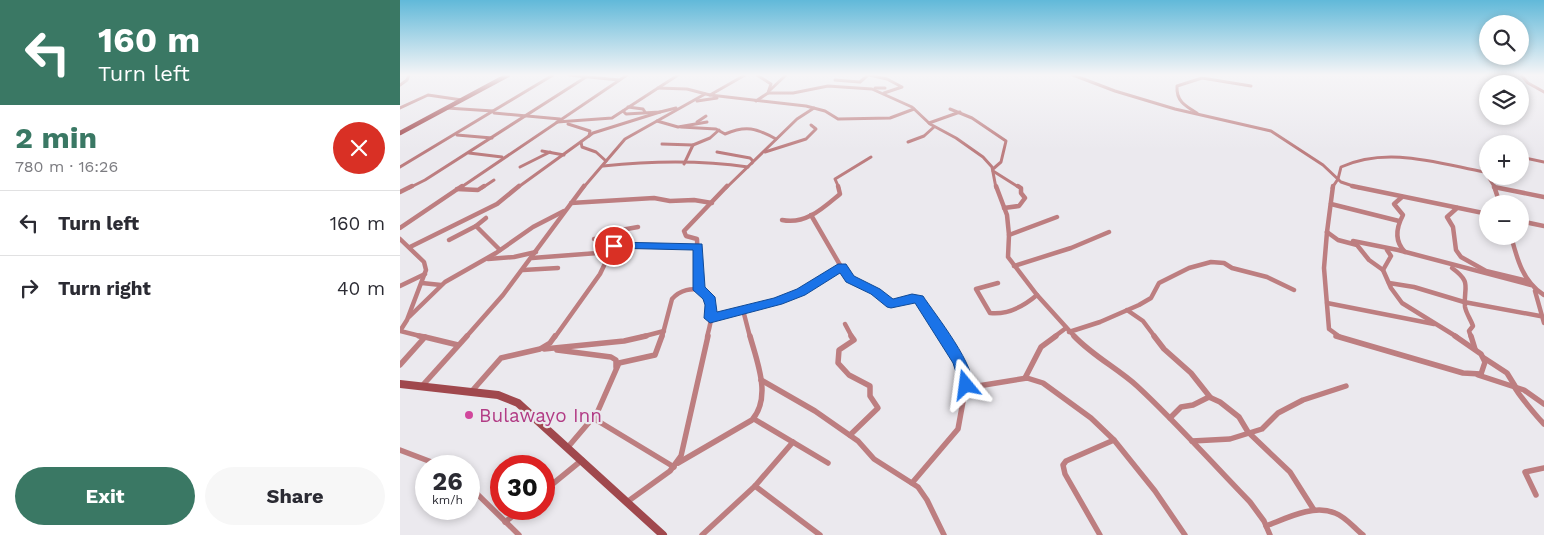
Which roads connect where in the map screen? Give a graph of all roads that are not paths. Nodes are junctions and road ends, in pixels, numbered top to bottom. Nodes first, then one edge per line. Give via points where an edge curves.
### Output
1 (418, 100) edge
2 (462, 100) edge
3 (513, 100) edge
4 (550, 100) edge
5 (590, 100) edge
6 (639, 100) edge
7 (695, 100) edge
8 (700, 100) edge
9 (746, 100) edge
10 (899, 100) edge
11 (1145, 100) edge
12 (1179, 100) edge
13 (756, 101) joint
14 (400, 104) edge
15 (406, 105) junction
16 (684, 106) junction
17 (628, 107) junction
18 (400, 108) edge
19 (447, 108) junction
20 (815, 108) junction
21 (914, 109) junction
22 (950, 109) dead end
23 (623, 111) junction
24 (494, 112) junction
25 (644, 112) junction
26 (660, 112) junction
27 (960, 112) junction
28 (528, 115) junction
29 (706, 116) dead end
30 (645, 117) junction
31 (1207, 118) junction
32 (608, 119) junction
33 (561, 120) junction
34 (658, 120) junction
35 (697, 122) junction
36 (707, 122) dead end
37 (929, 123) junction
38 (810, 125) dead end
39 (682, 127) junction
40 (934, 127) junction
41 (605, 129) junction
42 (719, 130) junction
43 (400, 133) edge
44 (456, 135) junction
45 (589, 136) junction
46 (493, 138) junction
47 (776, 139) junction
48 (581, 142) junction
49 (908, 142) dead end
50 (662, 144) dead end
51 (693, 145) junction
52 (575, 147) junction
53 (583, 147) junction
54 (542, 151) dead end
55 (550, 152) junction
56 (717, 152) dead end
57 (469, 153) junction
58 (564, 155) junction
59 (760, 155) junction
60 (871, 157) dead end
61 (502, 158) junction
62 (1529, 159) edge
63 (606, 161) junction
64 (1544, 162) edge
65 (752, 163) junction
66 (684, 164) junction
67 (602, 166) junction
68 (520, 167) dead end
69 (748, 167) junction
70 (400, 168) edge
71 (993, 170) junction
72 (1479, 171) edge
73 (1338, 179) junction
74 (494, 180) dead end
75 (1494, 187) joint
76 (456, 189) junction
77 (400, 192) edge
78 (1497, 195) edge
79 (1403, 197) junction
80 (1544, 197) edge
81 (571, 203) junction
82 (712, 203) junction
83 (1331, 204) junction
84 (1004, 208) junction
85 (1458, 208) junction
86 (565, 210) junction
87 (1479, 212) edge
88 (811, 215) junction
89 (1057, 217) dead end
90 (486, 218) dead end
91 (782, 220) dead end
92 (1398, 221) junction
93 (1529, 223) edge
94 (476, 226) junction
95 (1544, 226) edge
96 (638, 227) dead end
97 (400, 228) edge
98 (1109, 232) dead end
99 (1327, 232) junction
100 (1010, 235) junction
101 (618, 238) junction
102 (400, 239) edge
103 (594, 239) dead end
104 (449, 240) dead end
105 (1347, 242) junction
106 (1515, 245) edge
107 (614, 246) junction
108 (410, 247) junction
109 (698, 247) junction
110 (1383, 248) junction
111 (498, 251) junction
112 (536, 252) junction
113 (611, 252) junction
114 (1407, 253) junction
115 (500, 257) junction
116 (532, 258) junction
117 (484, 260) junction
118 (1444, 263) junction
119 (1014, 266) junction
120 (842, 267) junction
121 (558, 268) dead end
122 (523, 270) junction
123 (1383, 270) junction
124 (425, 274) junction
125 (422, 283) junction
126 (998, 283) dead end
127 (1389, 283) junction
128 (441, 284) junction
129 (1531, 285) junction
130 (400, 286) edge
131 (699, 290) junction
132 (1294, 290) dead end
133 (1544, 294) edge
134 (1036, 295) junction
135 (1464, 302) junction
136 (1327, 303) junction
137 (743, 310) junction
138 (1127, 310) junction
139 (409, 317) junction
140 (710, 318) junction
141 (1542, 319) edge
142 (845, 324) dead end
143 (1442, 326) junction
144 (402, 327) edge
145 (1068, 330) junction
146 (664, 331) junction
147 (425, 337) junction
148 (458, 345) junction
149 (548, 349) junction
150 (1475, 349) junction
151 (534, 350) junction
152 (1483, 358) junction
153 (400, 365) edge
154 (616, 368) junction
155 (1477, 375) junction
156 (1025, 378) junction
157 (761, 380) junction
158 (400, 384) edge
159 (966, 385) junction
160 (422, 386) junction
161 (1346, 386) dead end
162 (1514, 386) junction
163 (472, 391) junction
164 (1210, 397) junction
165 (1544, 404) edge
166 (593, 418) junction
167 (754, 418) junction
168 (1170, 418) junction
169 (1544, 424) edge
170 (1248, 432) junction
171 (850, 435) junction
172 (1114, 440) junction
173 (1192, 441) junction
174 (793, 442) junction
175 (568, 447) junction
176 (400, 450) edge
177 (415, 456) edge
178 (582, 460) junction
179 (828, 463) dead end
180 (675, 466) junction
181 (1544, 468) edge
182 (555, 482) edge
183 (912, 483) junction
184 (755, 486) junction
185 (1536, 495) dead end
186 (480, 497) edge
187 (626, 503) junction
188 (1314, 510) junction
189 (508, 520) edge
190 (505, 522) junction
191 (1266, 526) junction
192 (1361, 534) edge
193 (519, 535) edge
194 (663, 535) edge
195 (702, 535) edge
196 (820, 535) edge
197 (944, 535) edge
198 (1100, 535) edge
199 (1185, 535) edge
200 (1270, 535) edge

1 - 15 street
2 - 19 main road
3 - 24 street
4 - 28 street
5 - 33 street
6 - 17 street
7 - 16 street
8 - 16 street
9 - 13 street
10 - 21 street
11 - 31 street
12 - 31 street
13 - 20 street
14 - 15 street
15 - 18 street
16 - 26 street
16 - 34 street
17 - 23 street
17 - 25 street
19 - 24 street
19 - 43 main road
20 - 21 street via 836,118 860,119 894,117
20 - 47 street via 798,118
21 - 37 street
22 - 27 street
23 - 25 street via 625,114
23 - 32 street
24 - 28 street
24 - 44 street
25 - 26 street
26 - 30 street
27 - 37 street
27 - 71 street via 1007,142 1001,162
28 - 33 street
28 - 46 street
29 - 35 street
30 - 34 street
30 - 41 street
31 - 73 street via 1271,131 1323,165
32 - 33 street
32 - 41 street
33 - 45 street via 590,131
33 - 61 street
34 - 39 street
34 - 63 street via 629,136
35 - 36 street
35 - 39 street
37 - 40 street
38 - 59 street via 816,129 802,141 773,147
39 - 42 street
40 - 49 street via 924,136
40 - 71 street via 983,157
41 - 45 street
42 - 47 street via 725,134 738,128 759,131
42 - 51 street
44 - 46 street
44 - 70 street
45 - 48 street
46 - 57 street
47 - 59 street
48 - 52 street
48 - 53 street
50 - 51 street
51 - 66 street
52 - 53 street
52 - 58 street
53 - 63 street
54 - 55 street
55 - 58 street
55 - 68 street
56 - 65 street via 750,158
57 - 61 street
57 - 77 street
58 - 108 street via 490,208
59 - 65 street
60 - 88 street via 835,179 840,194
61 - 76 street
62 - 64 street
63 - 67 street
65 - 69 street
66 - 67 street
66 - 69 street via 714,162
67 - 81 street
69 - 82 street
71 - 84 street
71 - 84 street via 1021,188 1025,198 1019,206
72 - 73 street via 1385,155 1346,164 1341,167
73 - 79 street via 1356,187
73 - 83 street via 1333,186
74 - 76 street via 478,190
75 - 78 street
75 - 80 street
76 - 97 street
79 - 85 street
79 - 92 street via 1394,204 1403,215
81 - 82 street via 654,198
81 - 86 street
82 - 109 street via 684,231 686,236 697,238
83 - 92 street
83 - 99 street
84 - 100 street
85 - 87 street
85 - 129 street via 1448,217 1453,227 1456,250 1461,257 1486,271
86 - 111 street
86 - 112 street
88 - 91 street via 791,223
88 - 120 street
89 - 100 street
90 - 94 street
92 - 114 street via 1396,235 1400,247
93 - 95 street
94 - 104 street
94 - 111 street
96 - 101 street via 623,229
98 - 119 street
99 - 105 street
99 - 136 street via 1324,268
100 - 119 street via 1008,254
101 - 103 street
101 - 107 street
102 - 108 street
105 - 110 street
105 - 123 street via 1357,245
106 - 129 street
107 - 109 street
107 - 113 street
108 - 124 street via 424,262
109 - 131 street
110 - 114 street
110 - 123 street via 1391,254
111 - 115 street
111 - 117 street
112 - 115 street
112 - 116 street
113 - 116 street
113 - 151 street via 591,287 550,343
114 - 118 street
115 - 117 street
116 - 122 street
117 - 128 street
118 - 129 street
118 - 135 street via 1465,281 1467,292
119 - 134 street
120 - 137 street via 801,292
120 - 159 street via 850,279 891,304 918,299 959,361
121 - 122 street
122 - 148 street
123 - 127 street
124 - 125 street
124 - 130 street
125 - 128 street
125 - 139 street
126 - 134 street via 976,289 990,313 1017,308
127 - 135 street
127 - 143 street via 1406,306
128 - 139 street
129 - 133 street
129 - 141 street via 1538,297
131 - 140 street via 709,297
131 - 146 street via 688,289 673,298
132 - 138 street via 1267,277 1215,262 1189,268 1159,283 1150,298
134 - 145 street
135 - 141 street
135 - 150 street via 1473,326 1469,331
136 - 143 street
136 - 155 street via 1329,329 1336,336
137 - 140 street
137 - 157 street
138 - 145 street via 1100,322
138 - 164 street via 1143,321 1164,349
139 - 144 street
140 - 180 street via 683,452
142 - 171 street via 854,340 839,350 838,363 849,375 870,386 870,396 878,408
143 - 150 street
144 - 147 street via 400,331
145 - 156 street via 1041,347
145 - 168 street via 1092,353 1122,373
146 - 149 street via 624,341
146 - 154 street via 655,355 622,361
147 - 148 street
147 - 153 street
148 - 160 street
149 - 151 street
149 - 154 street via 611,357 616,360
150 - 152 street
151 - 163 street via 501,358
152 - 155 street via 1483,371
152 - 162 street via 1506,371
154 - 166 street
155 - 162 street
156 - 159 street
156 - 172 street via 1043,383 1091,418
157 - 167 street via 763,393 759,412
157 - 171 street
158 - 160 main road
159 - 183 street via 958,428
160 - 163 main road
161 - 170 street via 1303,400 1276,414 1262,429
162 - 165 street
162 - 169 street via 1518,397 1526,401
163 - 175 main road via 498,395 518,403
164 - 168 street via 1181,407
164 - 170 street via 1239,417
166 - 175 street
166 - 180 street
167 - 174 street
167 - 180 street
168 - 173 street
170 - 173 street via 1230,439
170 - 188 street via 1285,467
171 - 183 street via 874,459
172 - 198 street via 1062,465
172 - 199 street
173 - 191 street via 1250,502
174 - 179 street
174 - 184 street
175 - 178 main road
176 - 177 street
178 - 182 street
178 - 187 main road
180 - 187 street
181 - 185 street via 1525,472
183 - 197 street via 922,491
184 - 195 street
184 - 196 street
186 - 190 street
187 - 194 main road
188 - 191 street
188 - 192 street via 1334,513
189 - 190 street
190 - 193 street
191 - 200 street

